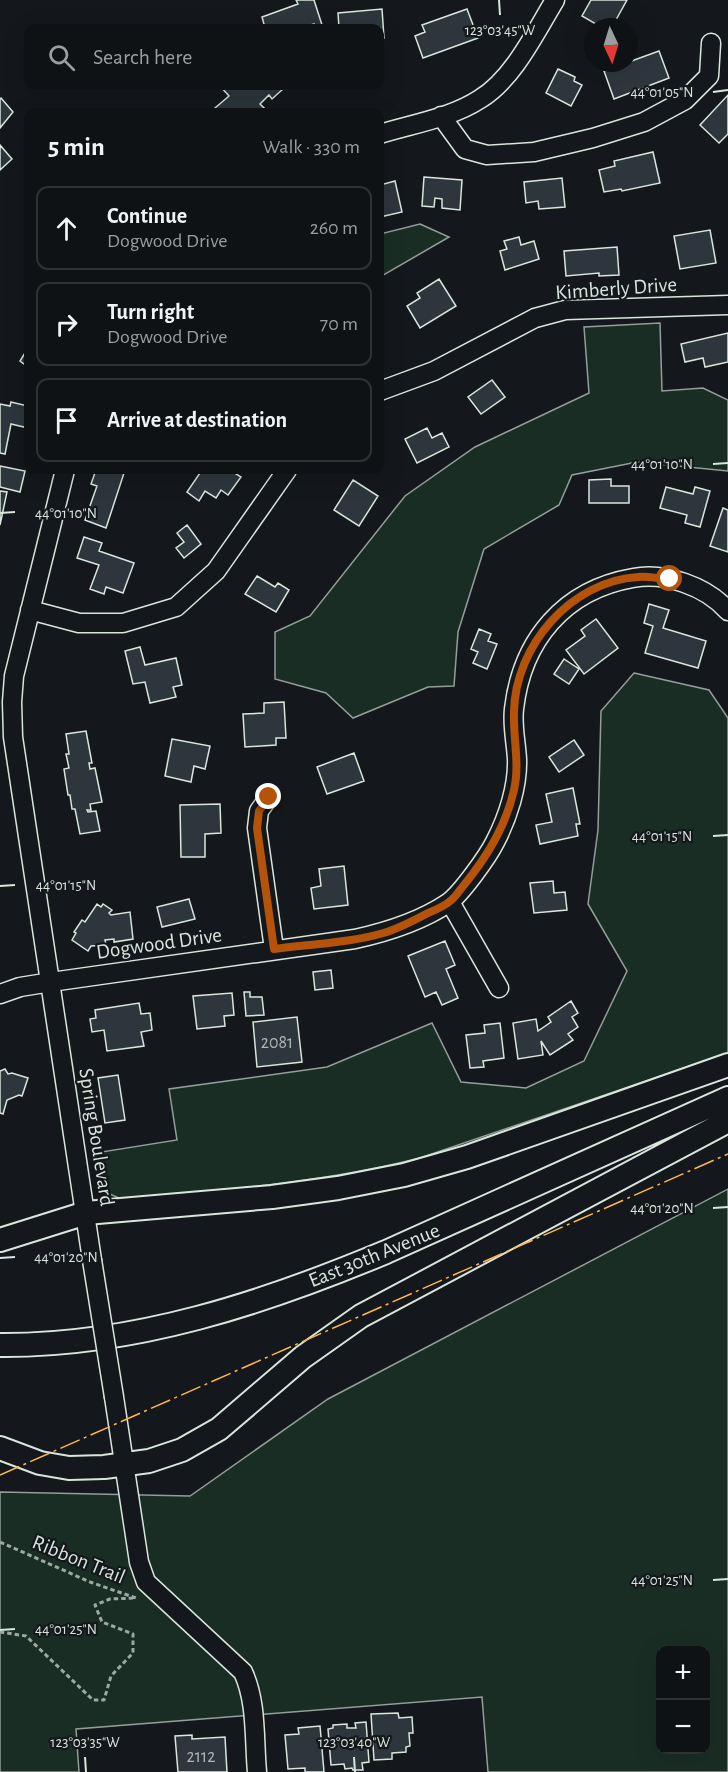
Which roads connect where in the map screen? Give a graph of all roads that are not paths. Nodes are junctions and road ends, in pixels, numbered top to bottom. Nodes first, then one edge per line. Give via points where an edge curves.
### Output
1 (555, 0) edge
2 (711, 43) dead end
3 (441, 116) junction
4 (384, 133) edge
5 (728, 305) edge
6 (384, 390) edge
7 (64, 474) edge
8 (284, 474) edge
9 (30, 610) junction
10 (728, 611) edge
11 (7, 676) edge
12 (269, 797) dead end
13 (450, 902) junction
14 (274, 949) junction
15 (51, 982) junction
16 (499, 988) dead end
17 (0, 994) edge
18 (728, 1065) edge
19 (728, 1098) edge
20 (728, 1121) edge
21 (86, 1213) junction
22 (0, 1240) edge
23 (0, 1345) edge
24 (0, 1448) edge
25 (124, 1465) junction
26 (257, 1772) edge

1 - 3 street via 497,86 480,100
2 - 3 street via 709,76 685,100 644,123 593,138 534,152 487,155 465,149
3 - 4 street
5 - 6 street, Kimberly Drive via 565,310 535,318 434,371
7 - 9 street, Spring Boulevard
8 - 9 street via 216,571 176,607 123,624 79,622
9 - 11 street, Spring Boulevard
10 - 13 street, Dogwood Drive via 698,588 670,579 639,577 614,581 587,593 564,608 541,632 518,682 514,711 517,761 506,817 481,865
11 - 15 street, Spring Boulevard via 16,765
12 - 14 street via 259,811 257,828
13 - 14 street, Dogwood Drive via 387,932
13 - 16 street
14 - 15 street, Dogwood Drive
15 - 17 street, Dogwood Drive
15 - 21 street, Spring Boulevard
18 - 21 main road via 467,1157 404,1175 272,1197
19 - 23 main road, East 30th Avenue via 332,1274 167,1325 79,1341
20 - 25 main road via 361,1316 303,1357 219,1429 182,1450
21 - 22 main road
21 - 25 street, Spring Boulevard, bridge
24 - 25 main road via 40,1463 69,1468
25 - 26 street, Spring Boulevard via 139,1562 146,1582 243,1672 249,1686

